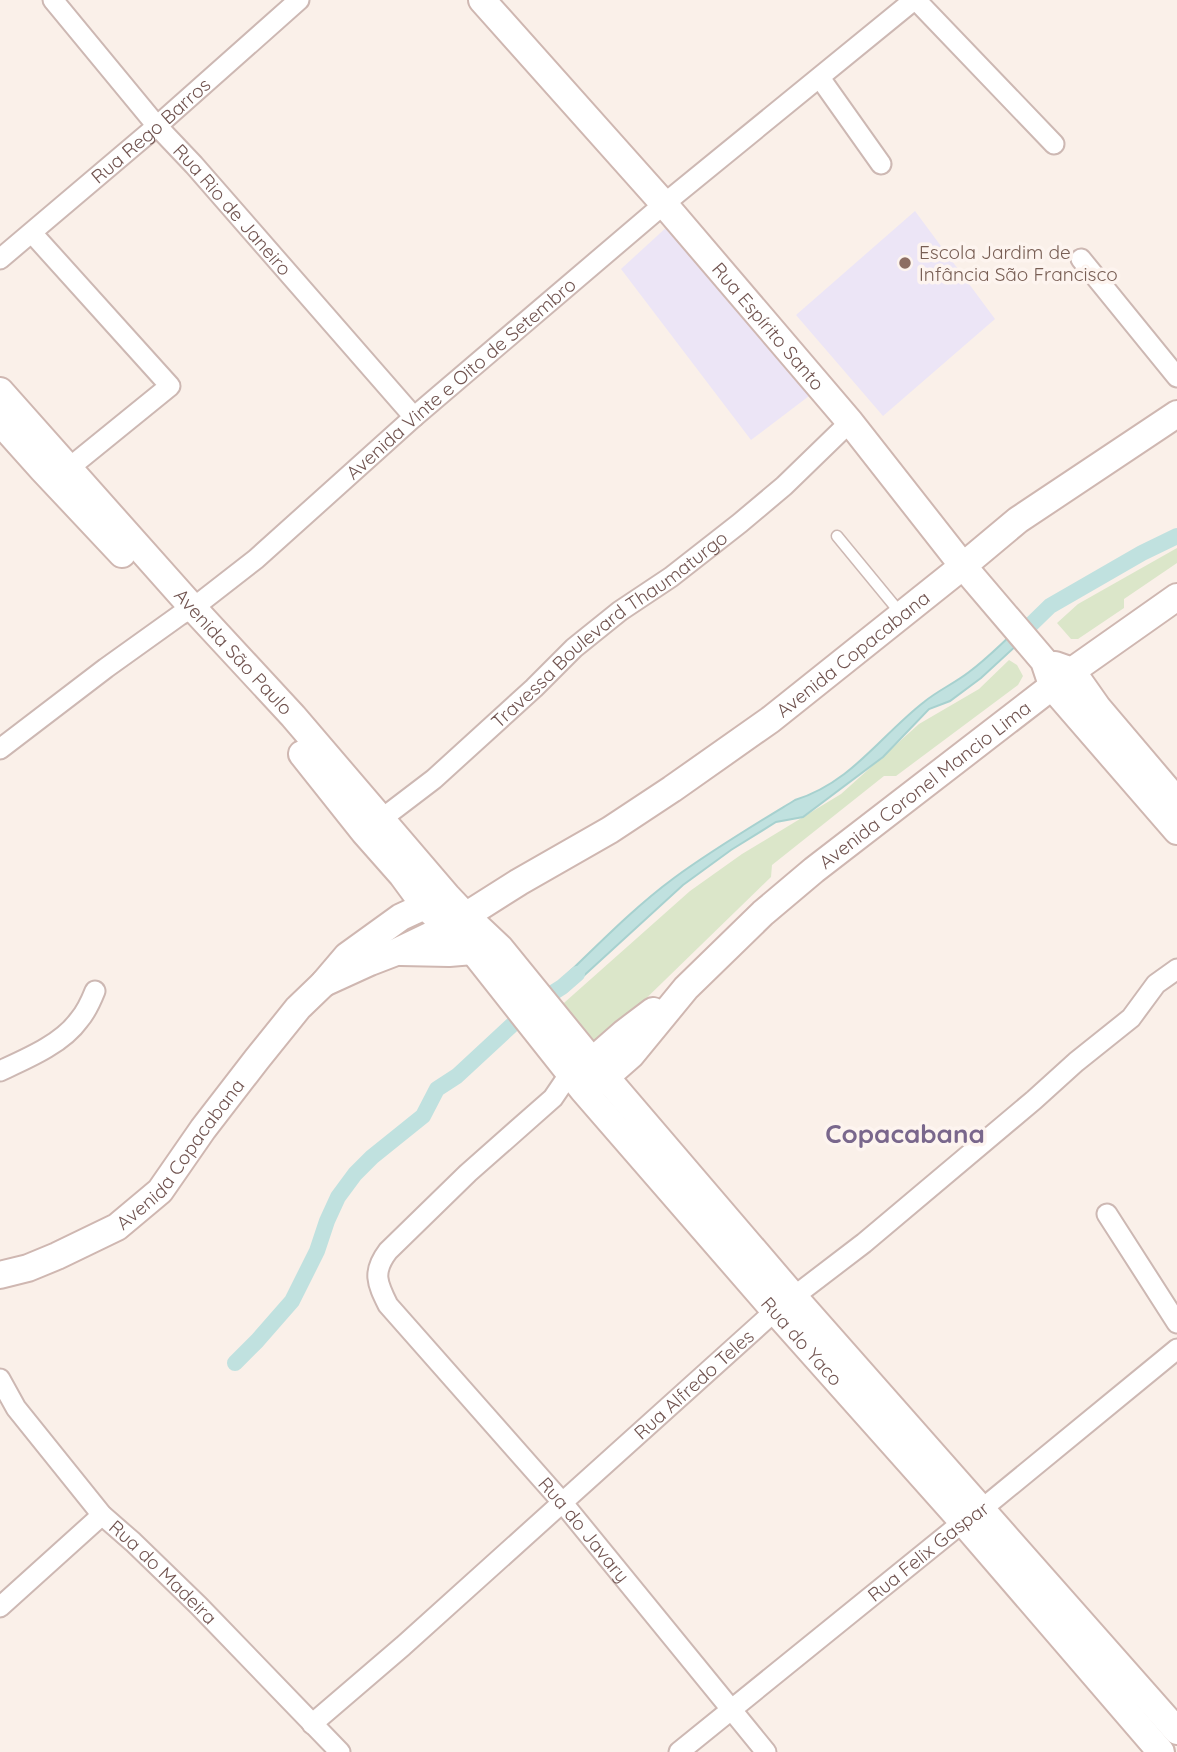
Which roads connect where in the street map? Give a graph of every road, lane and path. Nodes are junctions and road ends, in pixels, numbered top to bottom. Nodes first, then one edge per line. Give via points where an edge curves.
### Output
1 (53, 0) edge
2 (299, 0) edge
3 (482, 0) edge
4 (915, 0) edge
5 (820, 78) junction
6 (157, 125) junction
7 (1054, 144) dead end
8 (881, 164) dead end
9 (664, 204) junction
10 (32, 233) junction
11 (0, 259) edge
12 (1081, 259) dead end
13 (1177, 377) edge
14 (0, 391) edge
15 (1177, 414) edge
16 (414, 416) junction
17 (0, 422) edge
18 (850, 422) junction
19 (57, 465) junction
20 (837, 536) dead end
21 (964, 566) junction
22 (1177, 597) edge
23 (187, 612) junction
24 (902, 615) junction
25 (1062, 680) junction
26 (0, 749) edge
27 (1177, 801) edge
28 (372, 826) junction
29 (1177, 831) edge
30 (403, 877) junction
31 (514, 885) junction
32 (446, 911) junction
33 (393, 923) junction
34 (500, 948) junction
35 (473, 951) junction
36 (396, 952) junction
37 (1177, 970) edge
38 (324, 983) junction
39 (95, 991) dead end
40 (0, 1071) edge
41 (588, 1075) junction
42 (1107, 1214) dead end
43 (0, 1275) edge
44 (785, 1304) junction
45 (397, 1314) joint
46 (1177, 1323) edge
47 (1177, 1349) edge
48 (0, 1379) edge
49 (562, 1502) junction
50 (102, 1515) junction
51 (972, 1516) junction
52 (0, 1607) edge
53 (730, 1709) junction
54 (312, 1724) junction
55 (1163, 1736) edge
56 (340, 1752) edge
57 (679, 1752) edge
58 (766, 1752) edge

1 - 6 street, Rua Rio de Janeiro
2 - 6 street, Rua Rego Barros
3 - 9 street, Rua Espírito Santo
4 - 5 street, Avenida Vinte e Oito de Setembro
4 - 7 street
5 - 8 street
5 - 9 street, Avenida Vinte e Oito de Setembro
6 - 10 street, Rua Rego Barros
6 - 16 street, Rua Rio de Janeiro
9 - 16 street, Avenida Vinte e Oito de Setembro
9 - 18 street, Rua Espírito Santo
10 - 11 street, Rua Rego Barros
10 - 19 street via 170,386
12 - 13 street
14 - 19 street, Avenida São Paulo
15 - 21 street, Avenida Copacabana via 1018,520
16 - 23 street, Avenida Vinte e Oito de Setembro via 256,559
17 - 19 street, Avenida São Paulo
18 - 21 street, Rua Espírito Santo
18 - 28 street, Travessa Boulevard Thaumaturgo via 784,486 574,648 434,779
19 - 23 street, Avenida São Paulo
20 - 24 lane
21 - 24 street, Avenida Copacabana
21 - 25 street, Rua Espírito Santo
22 - 25 street, Avenida Coronel Mancio Lima
23 - 26 street, Avenida Vinte e Oito de Setembro
23 - 28 street, Avenida São Paulo via 287,721
24 - 31 street, Avenida Copacabana via 771,720 672,789
25 - 27 street via 1098,708
25 - 29 street, Rua Espírito Santo
25 - 41 street, Avenida Coronel Mancio Lima via 814,870 686,988 631,1055
28 - 30 street, Avenida São Paulo via 375,842
28 - 32 street, Avenida São Paulo
30 - 32 street, Avenida São Paulo
30 - 33 street via 402,904
31 - 32 street, Avenida Copacabana
31 - 34 street via 494,912 493,929
32 - 33 street, Avenida Copacabana via 401,917
32 - 34 street, Rua do Yaco
32 - 35 street, Rua do Yaco
32 - 36 street, Avenida Copacabana
33 - 38 street, Avenida Copacabana via 347,956
34 - 41 street, Rua do Yaco
35 - 36 street
35 - 41 street, Rua do Yaco
36 - 38 street, Avenida Copacabana
37 - 44 street, Rua Alfredo Teles via 1156,984 1131,1018
38 - 43 street, Avenida Copacabana via 257,1059 160,1191 117,1227 29,1268
39 - 40 street via 83,1016 69,1031
41 - 44 street, Rua do Yaco
41 - 45 street, Avenida Coronel Mancio Lima via 553,1098 468,1173 380,1261 378,1283
42 - 46 street
44 - 49 street, Rua Alfredo Teles
44 - 51 street, Rua do Yaco
45 - 49 street, Rua do Javary
47 - 51 street, Rua Felix Gaspar
48 - 50 street, Rua do Madeira via 16,1408
49 - 53 street, Rua do Javary
49 - 54 street, Rua Alfredo Teles
50 - 52 street
50 - 54 street, Rua do Madeira via 199,1605
51 - 53 street, Rua Felix Gaspar
51 - 55 street, Rua do Yaco
53 - 57 street, Rua Felix Gaspar
53 - 58 street, Rua do Javary
54 - 56 street, Rua do Madeira

